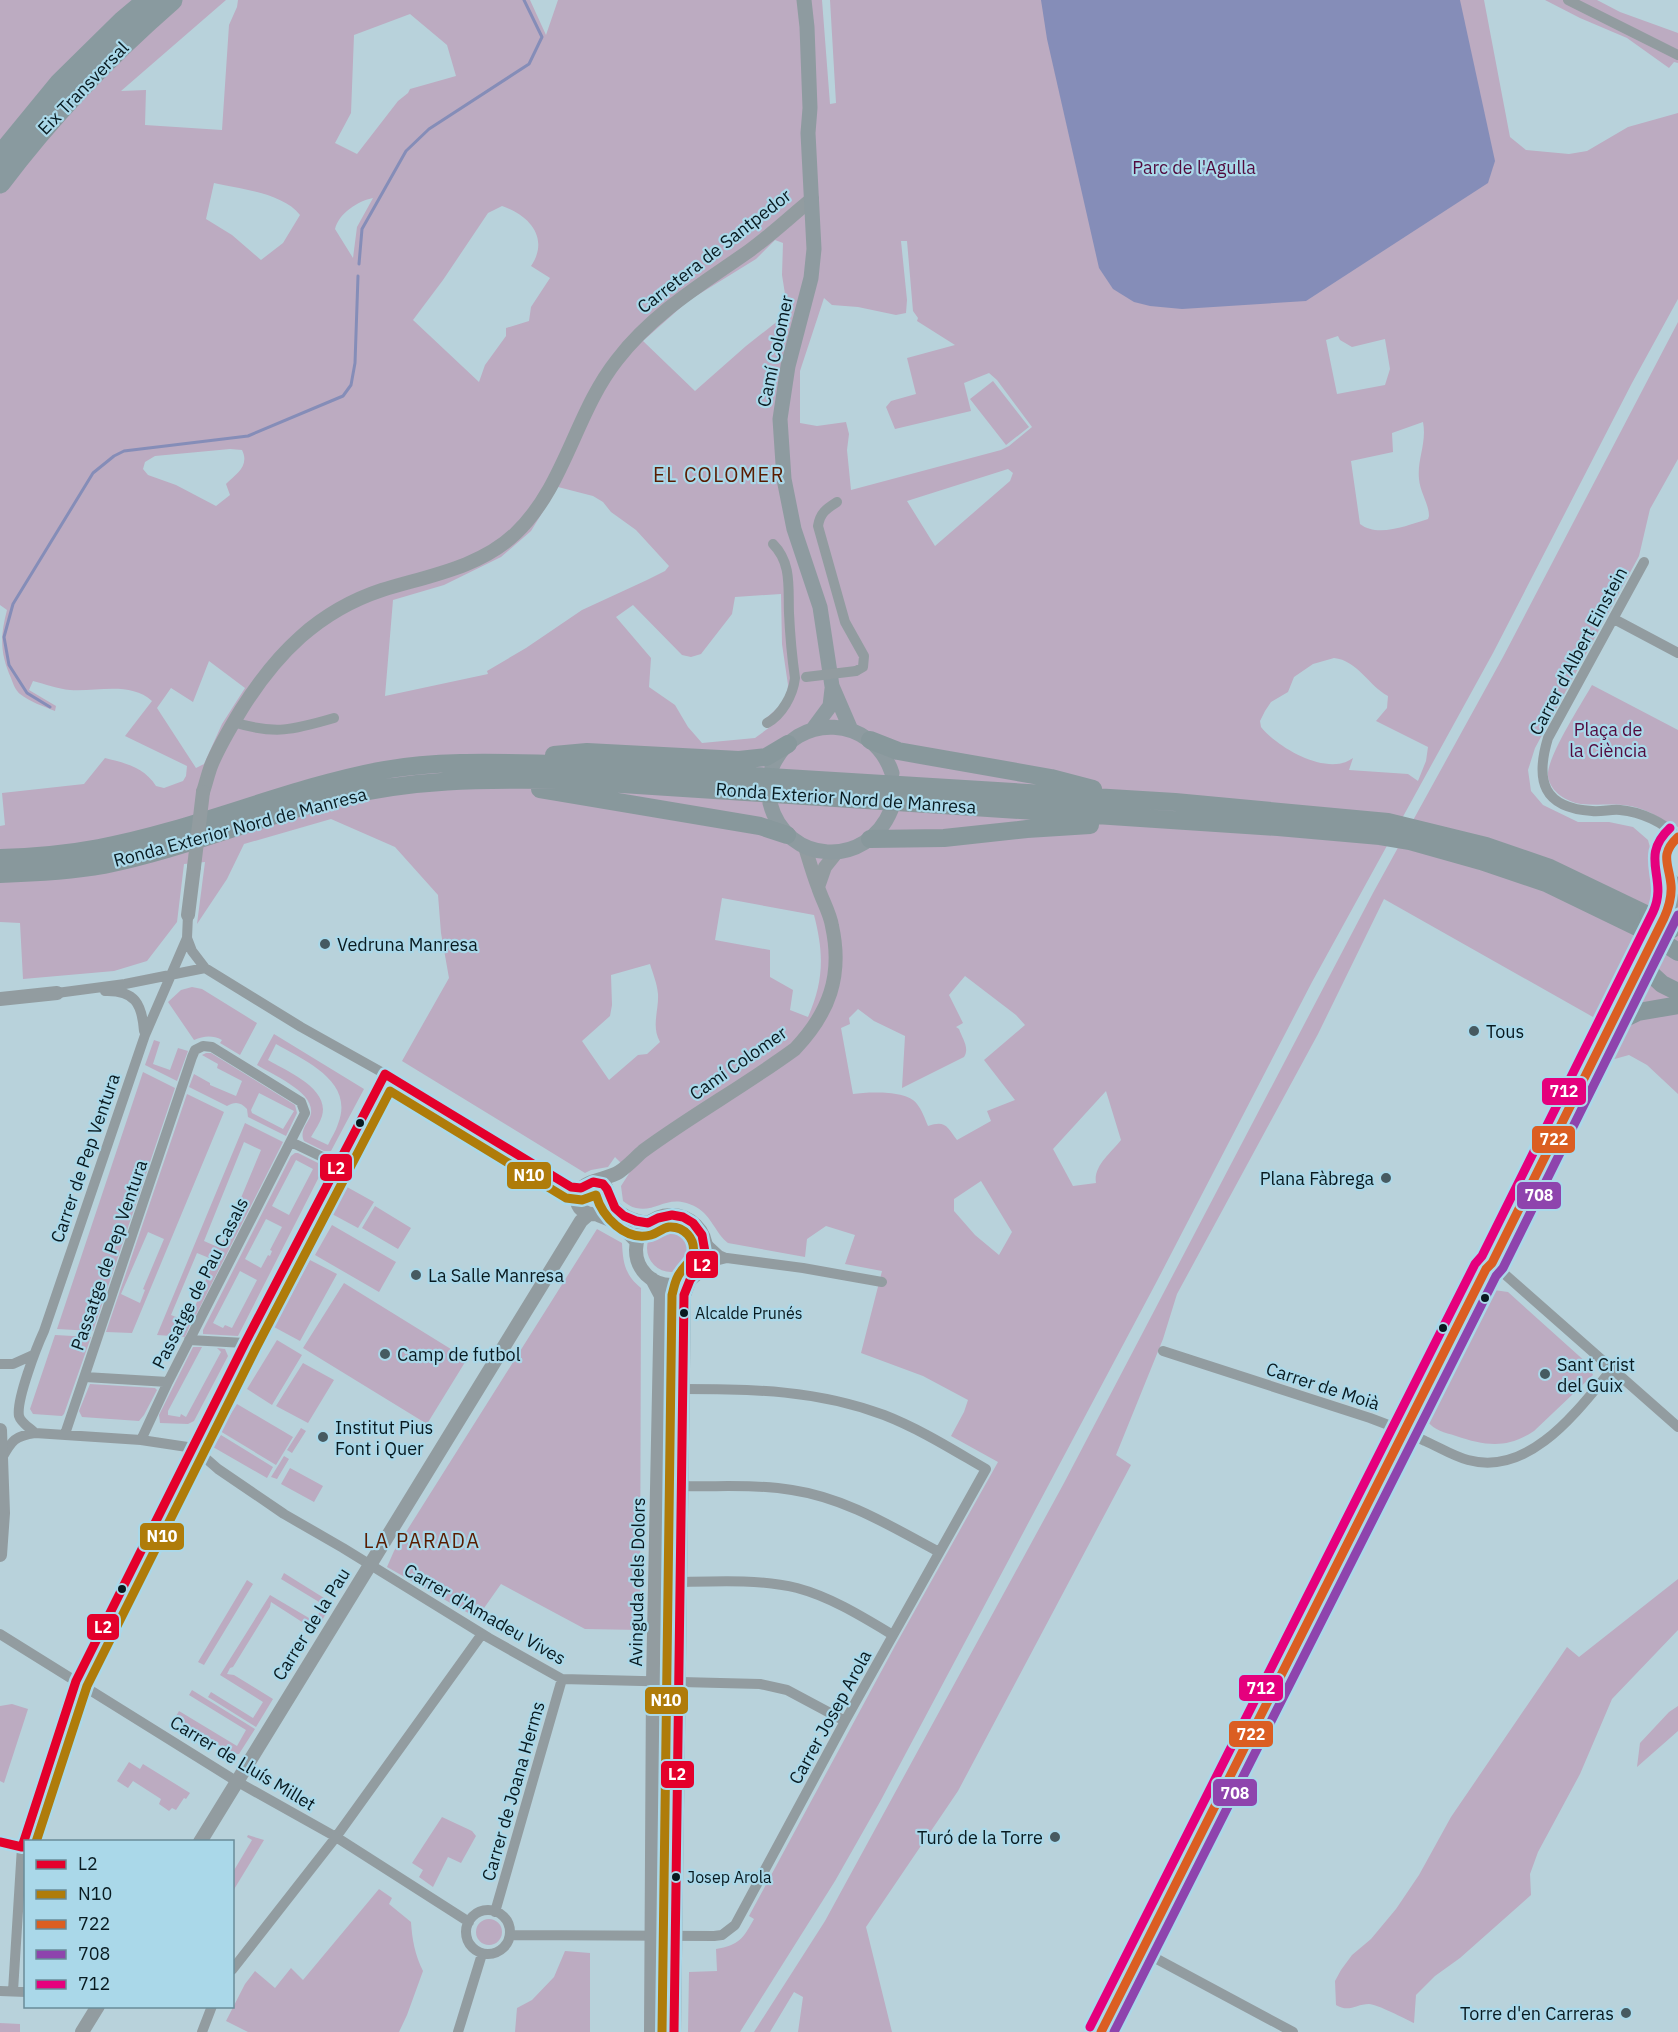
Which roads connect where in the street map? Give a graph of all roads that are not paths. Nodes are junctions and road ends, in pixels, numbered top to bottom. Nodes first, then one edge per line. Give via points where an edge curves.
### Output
1 (148, 0) edge
2 (172, 0) edge
3 (190, 0) edge
4 (804, 0) edge
5 (1568, 0) edge
6 (1678, 55) edge
7 (3, 171) edge
8 (812, 199) junction
9 (837, 502) dead end
10 (773, 544) dead end
11 (1644, 562) dead end
12 (1614, 619) junction
13 (1678, 653) edge
14 (801, 678) junction
15 (832, 686) junction
16 (334, 718) dead end
17 (233, 722) junction
18 (767, 723) dead end
19 (813, 729) junction
20 (851, 730) junction
21 (870, 740) junction
22 (788, 744) junction
23 (772, 767) dead end
24 (474, 770) junction
25 (892, 773) dead end
26 (1142, 800) junction
27 (770, 803) dead end
28 (891, 810) dead end
29 (1186, 821) junction
30 (1384, 829) junction
31 (787, 835) junction
32 (1678, 838) edge
33 (870, 839) junction
34 (805, 847) junction
35 (837, 852) junction
36 (0, 858) edge
37 (0, 874) edge
38 (1674, 880) edge
39 (818, 887) junction
40 (1678, 899) edge
41 (1667, 911) junction
42 (188, 915) joint
43 (187, 938) junction
44 (1673, 939) edge
45 (1644, 951) junction
46 (205, 968) junction
47 (171, 973) junction
48 (1678, 992) edge
49 (57, 993) junction
50 (0, 999) edge
51 (1678, 1005) edge
52 (1611, 1025) junction
53 (145, 1035) junction
54 (385, 1074) junction
55 (291, 1142) junction
56 (337, 1164) junction
57 (619, 1173) junction
58 (595, 1182) junction
59 (581, 1188) junction
60 (610, 1199) junction
61 (594, 1215) junction
62 (649, 1223) junction
63 (637, 1242) junction
64 (705, 1242) junction
65 (727, 1258) junction
66 (1492, 1263) junction
67 (703, 1264) junction
68 (652, 1279) junction
69 (690, 1279) junction
70 (882, 1282) dead end
71 (189, 1340) junction
72 (245, 1343) junction
73 (1163, 1351) dead end
74 (33, 1355) junction
75 (0, 1364) edge
76 (1612, 1369) junction
77 (85, 1377) junction
78 (168, 1382) junction
79 (683, 1389) junction
80 (1678, 1427) edge
81 (0, 1430) edge
82 (1404, 1431) junction
83 (35, 1433) junction
84 (65, 1434) junction
85 (141, 1440) junction
86 (194, 1448) junction
87 (2, 1458) junction
88 (682, 1486) junction
89 (939, 1552) junction
90 (0, 1555) edge
91 (369, 1565) junction
92 (681, 1582) junction
93 (0, 1634) edge
94 (482, 1634) junction
95 (893, 1635) junction
96 (562, 1679) junction
97 (76, 1681) junction
98 (653, 1682) junction
99 (679, 1682) junction
100 (845, 1721) junction
101 (236, 1781) junction
102 (336, 1837) junction
103 (26, 1840) edge
104 (201, 1840) edge
105 (0, 1842) edge
106 (24, 1847) edge
107 (495, 1912) junction
108 (469, 1922) junction
109 (650, 1934) junction
110 (510, 1935) junction
111 (674, 1935) junction
112 (1142, 1951) junction
113 (482, 1954) junction
114 (234, 1966) edge
115 (0, 1991) edge
116 (13, 1991) junction
117 (24, 1992) edge
118 (97, 2008) edge
119 (212, 2008) edge
120 (82, 2032) edge
121 (202, 2032) edge
122 (458, 2032) edge
123 (651, 2032) edge
124 (674, 2032) edge
125 (1101, 2032) edge
126 (1293, 2032) edge

1 - 7 highway, Eix Transversal via 60,83
2 - 7 highway, Eix Transversal via 123,45
3 - 7 highway
4 - 8 main road, Carretera de Santpedor
5 - 6 street
8 - 15 main road, Camí Colomer via 811,278 788,366 780,419 783,479 794,529 820,607
8 - 17 street, Carretera de Santpedor via 751,249 684,295 639,334 597,388 548,492 513,537 491,552 444,573 380,591 326,617 286,649 262,676
9 - 14 street, bridge via 825,510 818,526 845,622 864,656 863,667
10 - 14 street via 781,552 789,577 789,611
11 - 12 street, Carrer d'Albert Einstein
12 - 13 street
12 - 32 street, Carrer d'Albert Einstein via 1548,738 1542,782 1551,796 1569,808 1621,810 1655,820
14 - 18 street via 778,717
15 - 19 main road, Camí Colomer via 830,706
15 - 20 main road, Camí Colomer
16 - 17 street via 282,731
17 - 42 street, Carretera de Santpedor, bridge via 213,761 203,792
19 - 20 main road
19 - 22 main road
20 - 21 main road
21 - 25 main road via 884,755
21 - 26 highway via 898,751 1051,778
22 - 23 main road
22 - 24 highway via 766,757 739,760 587,752
24 - 26 highway, Ronda Exterior Nord de Manresa via 572,765
24 - 29 highway, Ronda Exterior Nord de Manresa via 560,780
24 - 31 highway via 760,826
24 - 36 highway, Ronda Exterior Nord de Manresa via 428,765 385,770 99,848
24 - 37 highway, Ronda Exterior Nord de Manresa via 431,782 337,798 103,865
26 - 30 highway, Ronda Exterior Nord de Manresa via 1278,810
27 - 31 main road
28 - 33 main road
29 - 30 highway, Ronda Exterior Nord de Manresa
29 - 33 highway via 1068,825 944,838
30 - 44 highway, Ronda Exterior Nord de Manresa, bridge via 1486,846 1550,868
31 - 34 main road
32 - 38 street via 1666,853 1665,862
33 - 35 main road
34 - 35 main road
34 - 39 street, Camí Colomer
35 - 39 street via 825,867
38 - 41 street
39 - 57 street, Camí Colomer via 832,924 838,960 830,999 811,1032 795,1049 643,1151
40 - 41 street
41 - 45 street
42 - 43 street, Carretera de Santpedor
43 - 46 street
43 - 47 street, Carretera de Santpedor
45 - 48 highway via 1648,971
45 - 52 street
46 - 47 street
46 - 54 street
47 - 49 street
47 - 53 street, Carrer de Pep Ventura
49 - 50 street
49 - 53 street via 114,991 129,996 140,1006
51 - 52 highway via 1638,1012
52 - 66 street
53 - 74 street, Carrer de Pep Ventura
54 - 56 street
54 - 59 street via 571,1187
55 - 56 street
55 - 71 street, Passatge de Pau Casals
55 - 77 street, Passatge de Pep Ventura via 305,1113 301,1102 212,1047 195,1050
56 - 72 street
57 - 58 street, Camí Colomer
57 - 60 street, Camí Colomer
58 - 59 street
58 - 60 street via 606,1187
59 - 61 street via 581,1209
60 - 61 street via 605,1211
60 - 62 street via 626,1217
61 - 63 street via 609,1218
61 - 91 street, Carrer de la Pau via 581,1221
62 - 63 street
62 - 64 street via 663,1216 682,1217 698,1228
63 - 68 street via 638,1263
64 - 65 street
64 - 67 street
65 - 67 street
65 - 70 street
66 - 76 street
66 - 82 street
67 - 69 street
68 - 69 street via 673,1285
68 - 98 street, Avinguda dels Dolors via 661,1296
69 - 79 street via 684,1295
71 - 72 street
71 - 78 street, Passatge de Pau Casals
72 - 86 street
73 - 82 street, Carrer de Moià
74 - 75 street via 14,1364
74 - 83 street, Carrer de Pep Ventura via 19,1413
76 - 80 street
76 - 82 street, Carrer de Moià via 1575,1414 1540,1446 1507,1460 1467,1460
77 - 78 street
77 - 84 street, Passatge de Pep Ventura
78 - 85 street, Passatge de Pau Casals
79 - 88 street
79 - 89 street, Carrer Josep Arola via 751,1389 837,1400 885,1416 986,1469
81 - 87 street
82 - 112 street
83 - 84 street
83 - 87 street via 15,1438
84 - 85 street
85 - 86 street
86 - 91 street, Carrer d'Amadeu Vives via 284,1514
86 - 97 street
87 - 90 street
88 - 89 street via 774,1488 811,1494 873,1516
88 - 92 street
89 - 95 street, Carrer Josep Arola
91 - 94 street, Carrer d'Amadeu Vives
91 - 101 street, Carrer de la Pau
92 - 95 street via 738,1581 796,1588 857,1614
92 - 99 street
93 - 97 street, Carrer de Lluís Millet
94 - 96 street, Carrer d'Amadeu Vives
94 - 102 street
95 - 100 street, Carrer Josep Arola
96 - 98 street, Carrer d'Amadeu Vives
96 - 107 street, Carrer de Joana Herms
97 - 101 street, Carrer de Lluís Millet
97 - 103 street
98 - 99 street, Carrer d'Amadeu Vives
98 - 109 street, Avinguda dels Dolors
99 - 100 street, Carrer d'Amadeu Vives via 760,1684 787,1690
99 - 111 street
100 - 111 street, Carrer Josep Arola via 735,1925 722,1935
101 - 102 street, Carrer de Lluís Millet
101 - 104 street, Carrer de la Pau
102 - 108 street, Carrer de Lluís Millet
102 - 114 street
105 - 106 street
106 - 116 street
107 - 108 street via 480,1912
107 - 110 street via 505,1918
108 - 113 street via 468,1941
109 - 110 street
109 - 111 street
109 - 123 street, Avinguda dels Dolors
110 - 113 street via 503,1949
111 - 124 street
112 - 125 street
112 - 126 street
113 - 122 street
115 - 116 street
116 - 117 street
118 - 120 street
119 - 121 street

